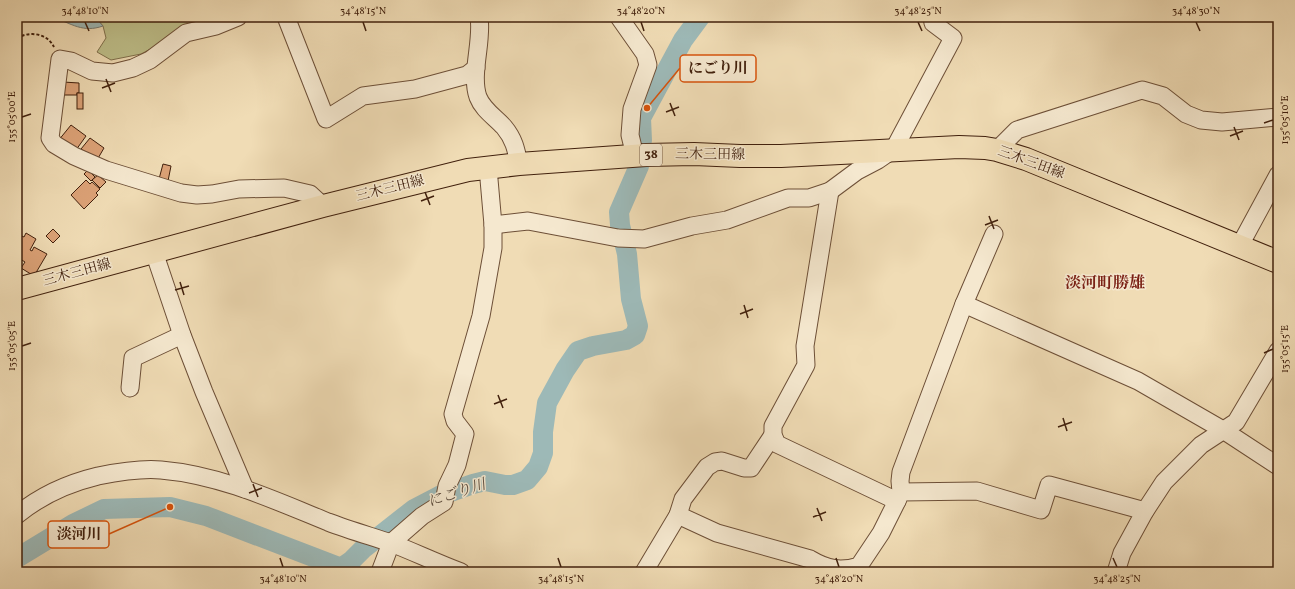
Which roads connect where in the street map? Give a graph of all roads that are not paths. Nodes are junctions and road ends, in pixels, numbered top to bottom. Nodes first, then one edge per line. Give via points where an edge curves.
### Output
1 (238, 17) edge
2 (286, 17) edge
3 (479, 17) edge
4 (619, 17) edge
5 (932, 17) edge
6 (476, 68) junction
7 (1278, 117) edge
8 (894, 149) junction
9 (997, 150) junction
10 (635, 156) junction
11 (519, 164) junction
12 (488, 168) junction
13 (1278, 176) edge
14 (830, 191) junction
15 (323, 206) junction
16 (493, 225) junction
17 (994, 234) dead end
18 (1239, 246) junction
19 (154, 252) junction
20 (1278, 262) edge
21 (17, 289) edge
22 (964, 304) junction
23 (182, 335) junction
24 (1278, 351) edge
25 (130, 388) dead end
26 (1223, 430) junction
27 (773, 436) junction
28 (1278, 466) edge
29 (245, 488) junction
30 (899, 496) junction
31 (1144, 511) junction
32 (17, 515) edge
33 (678, 515) junction
34 (391, 543) junction
35 (380, 572) edge
36 (461, 572) edge
37 (644, 572) edge
38 (1116, 572) edge

1 - 15 street via 216,26 186,33 150,60 113,73 92,71 60,59 50,138 54,144 74,156 106,170 181,193 212,194 239,189 284,188 310,194
2 - 6 street via 326,119 363,96 415,89 467,75
3 - 6 street
4 - 10 street via 645,54 648,65 632,109 630,135
5 - 8 street via 933,23 953,38
6 - 11 street via 477,90 481,104 504,127 514,142
7 - 9 street via 1222,122 1201,120 1186,114 1163,96 1142,90 1017,130
8 - 9 main road, 三木三田線 / 38 via 959,147
8 - 10 main road, 三木三田線 / 38 via 781,156
8 - 14 street
9 - 18 main road, 三木三田線 / 38 via 1026,159
10 - 11 main road, 三木三田線 / 38
11 - 12 main road, 三木三田線 / 38
12 - 15 main road, 三木三田線 / 38 via 468,170
12 - 16 street
13 - 18 street
14 - 16 street via 809,198 788,198 727,220 644,239 618,238 528,221
14 - 27 street via 806,346 806,365 773,426
15 - 19 main road, 三木三田線 / 38
16 - 34 street via 493,248 481,316 453,414 454,421 465,434 457,465 447,486 444,502 422,516
17 - 22 street
18 - 20 main road, 三木三田線 / 38
19 - 21 main road, 三木三田線 / 38
19 - 23 street
22 - 26 street via 1138,381
22 - 30 street via 901,472
23 - 25 street via 133,358
23 - 29 street
24 - 26 street via 1236,422
26 - 28 street
26 - 31 street via 1195,450 1164,482
27 - 30 street via 777,444
27 - 33 street via 751,468 722,461 707,467 683,500
29 - 32 street via 192,474 160,470 132,471 78,481 48,495
29 - 34 street via 346,529
30 - 31 street via 977,491 1041,510 1049,485
30 - 33 street via 881,533 859,566 846,570 822,566 810,559 717,533
31 - 38 street via 1122,552
33 - 37 street
34 - 35 street
34 - 36 street

